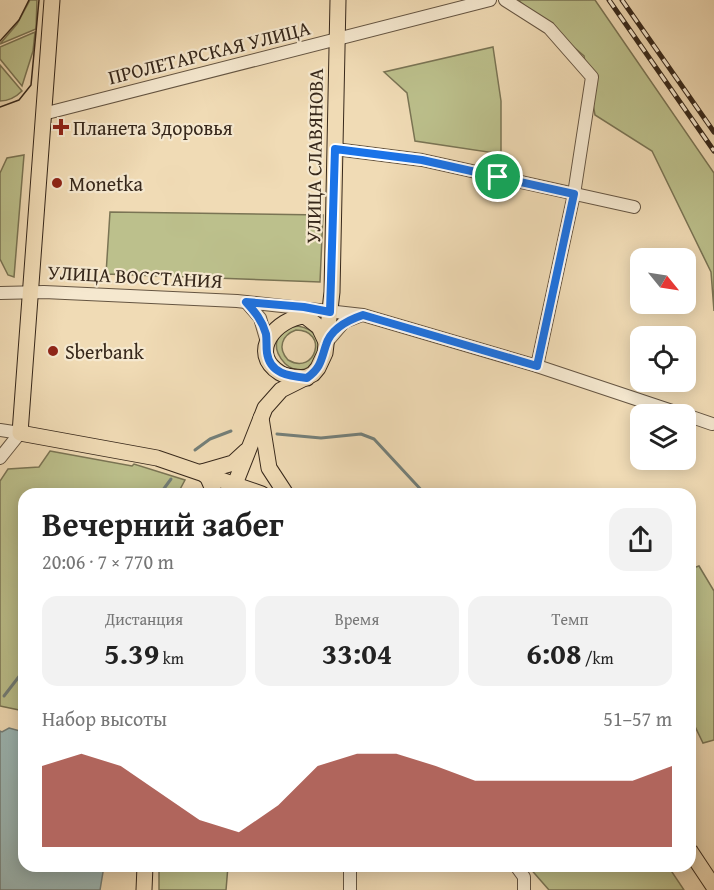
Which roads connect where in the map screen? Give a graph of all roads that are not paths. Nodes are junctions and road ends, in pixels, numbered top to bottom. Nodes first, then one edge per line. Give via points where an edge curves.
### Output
1 (52, 0) edge
2 (338, 0) edge
3 (490, 0) edge
4 (505, 0) edge
5 (337, 40) junction
6 (43, 114) junction
7 (335, 149) junction
8 (574, 194) junction
9 (634, 207) dead end
10 (30, 291) junction
11 (0, 293) edge
12 (242, 301) junction
13 (266, 303) junction
14 (330, 312) junction
15 (363, 315) junction
16 (305, 316) junction
17 (267, 342) junction
18 (326, 343) junction
19 (537, 366) junction
20 (307, 378) junction
21 (650, 404) edge
22 (261, 415) junction
23 (696, 419) edge
24 (712, 424) dead end
25 (0, 430) edge
26 (20, 433) junction
27 (249, 445) junction
28 (0, 458) edge
29 (202, 472) junction
30 (213, 488) edge
31 (233, 488) edge
32 (282, 488) edge
33 (696, 860) edge
34 (145, 872) edge
35 (350, 872) edge
36 (520, 872) edge
37 (714, 887) edge
38 (144, 890) edge
39 (350, 890) edge
40 (524, 890) edge

1 - 6 main road
2 - 5 main road, УЛИЦА СЛАВЯНОВА
3 - 5 street, ПРОЛЕТАРСКАЯ УЛИЦА
4 - 8 street via 549,27 592,77
5 - 6 street, ПРОЛЕТАРСКАЯ УЛИЦА
5 - 7 main road, УЛИЦА СЛАВЯНОВА
6 - 10 main road
7 - 8 street via 422,160
7 - 14 main road, УЛИЦА СЛАВЯНОВА
8 - 9 street
8 - 19 street
10 - 11 street, УЛИЦА ВОССТАНИЯ
10 - 12 street, УЛИЦА ВОССТАНИЯ
10 - 26 main road
12 - 13 street, УЛИЦА ВОССТАНИЯ
12 - 17 street via 260,318
13 - 14 street
13 - 16 street
14 - 15 street
14 - 16 street
14 - 18 main road, УЛИЦА СЛАВЯНОВА
15 - 18 street via 344,322
15 - 19 street
16 - 17 main road via 293,317 277,326
16 - 18 main road via 319,327
17 - 20 main road via 273,367 288,376
18 - 20 main road via 323,361
19 - 21 street
20 - 22 main road via 281,390
22 - 27 main road
22 - 32 main road via 269,468
23 - 24 street
25 - 26 street
26 - 28 street
26 - 29 main road via 150,456
27 - 29 main road via 233,463
27 - 31 main road
29 - 30 main road
29 - 31 main road
33 - 37 main road
34 - 38 main road
35 - 39 street
36 - 40 street

